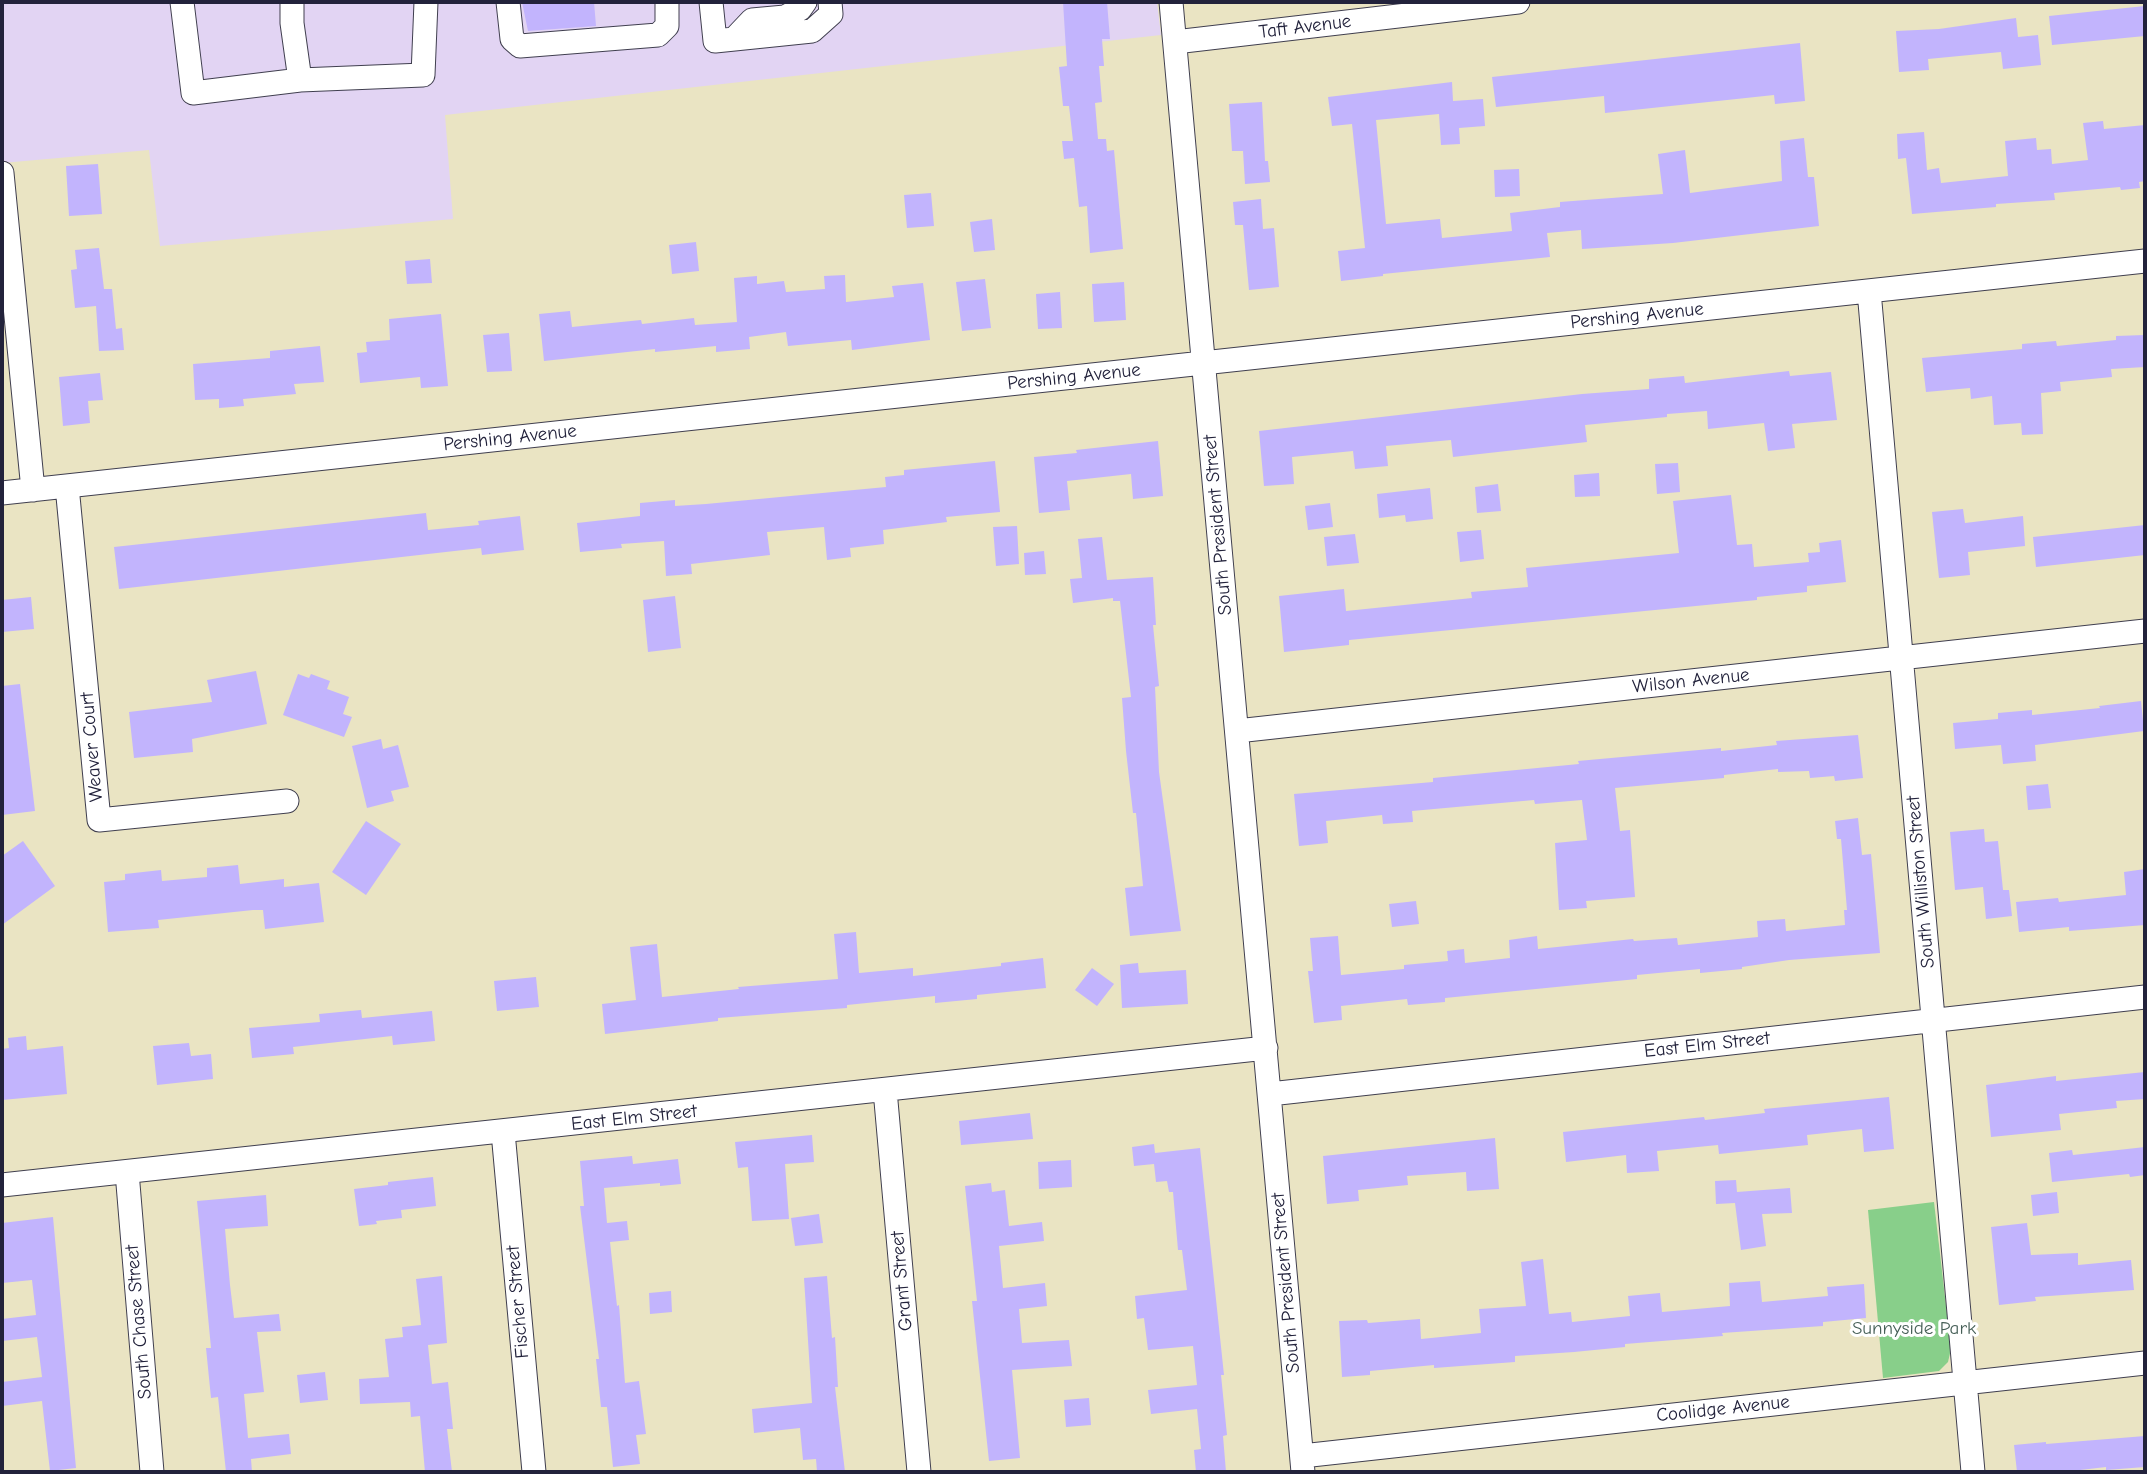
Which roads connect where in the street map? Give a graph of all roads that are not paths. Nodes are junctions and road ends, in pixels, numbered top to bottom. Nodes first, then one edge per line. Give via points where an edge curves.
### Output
1 (182, 2) edge
2 (292, 2) edge
3 (426, 2) edge
4 (508, 2) edge
5 (667, 2) edge
6 (711, 2) edge
7 (806, 2) edge
8 (830, 2) edge
9 (1171, 2) edge
10 (1518, 2) edge
11 (734, 39) junction
12 (1175, 42) junction
13 (300, 80) junction
14 (2, 173) edge
15 (2145, 261) edge
16 (1869, 291) junction
17 (1204, 363) junction
18 (67, 486) junction
19 (33, 490) junction
20 (2, 493) edge
21 (2145, 631) edge
22 (1901, 658) junction
23 (1237, 731) junction
24 (287, 801) dead end
25 (2145, 997) edge
26 (1933, 1020) junction
27 (1266, 1048) junction
28 (885, 1090) junction
29 (1270, 1094) junction
30 (503, 1132) junction
31 (127, 1172) junction
32 (2, 1185) edge
33 (2145, 1363) edge
34 (1965, 1383) junction
35 (1302, 1464) edge
36 (152, 1472) edge
37 (534, 1472) edge
38 (919, 1472) edge
39 (1973, 1472) edge

1 - 13 street via 193,93
2 - 13 street
3 - 13 street via 423,75
4 - 5 street via 512,39 520,46 658,35 667,26
6 - 11 street via 715,41
7 - 11 street via 785,16 752,20
8 - 11 street via 831,14 812,31
9 - 12 street, South President Street
10 - 12 street, Taft Avenue
12 - 17 street, South President Street
14 - 19 street
15 - 16 street, Pershing Avenue
16 - 17 street, Pershing Avenue
16 - 22 street, South Williston Street
17 - 18 street, Pershing Avenue
17 - 23 street, South President Street
18 - 19 street, Pershing Avenue
18 - 24 street, Weaver Court via 99,820
19 - 20 street, Pershing Avenue
21 - 22 street, Wilson Avenue
22 - 23 street, Wilson Avenue
22 - 26 street, South Williston Street
23 - 27 street, South President Street
25 - 26 street, East Elm Street
26 - 29 street, East Elm Street
26 - 34 street, South Williston Street
27 - 28 street, East Elm Street
27 - 29 street, South President Street
28 - 30 street, East Elm Street
28 - 38 street, Grant Street
29 - 35 street, South President Street
30 - 31 street, East Elm Street
30 - 37 street, Fischer Street
31 - 32 street, East Elm Street
31 - 36 street, South Chase Street
33 - 34 street, Coolidge Avenue
34 - 35 street, Coolidge Avenue
34 - 39 street, South Williston Street

